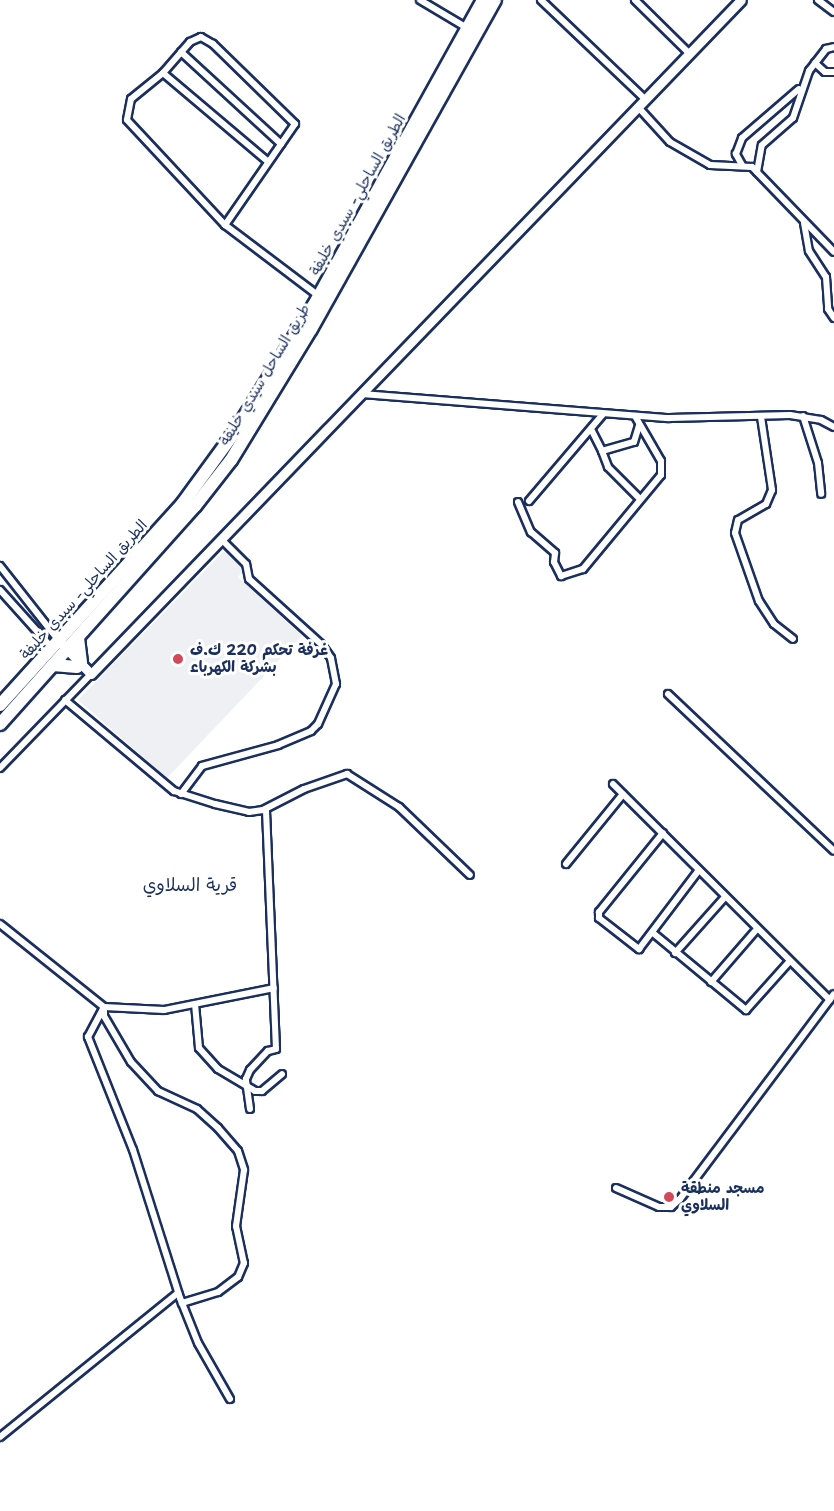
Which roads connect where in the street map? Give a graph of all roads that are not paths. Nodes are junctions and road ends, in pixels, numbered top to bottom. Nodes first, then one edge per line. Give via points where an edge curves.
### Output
1 (420, 0) edge
2 (483, 0) edge
3 (495, 0) edge
4 (541, 0) edge
5 (635, 0) edge
6 (741, 0) edge
7 (818, 0) edge
8 (834, 12) edge
9 (468, 28) junction
10 (834, 47) edge
11 (181, 51) junction
12 (689, 53) junction
13 (815, 63) junction
14 (834, 72) edge
15 (163, 73) junction
16 (802, 86) junction
17 (645, 99) junction
18 (638, 107) junction
19 (281, 144) junction
20 (267, 161) junction
21 (742, 165) junction
22 (757, 172) junction
23 (804, 222) junction
24 (225, 225) junction
25 (834, 252) edge
26 (319, 296) junction
27 (834, 318) edge
28 (361, 393) junction
29 (603, 414) junction
30 (635, 416) junction
31 (803, 416) junction
32 (762, 417) junction
33 (639, 426) junction
34 (834, 427) edge
35 (591, 429) junction
36 (602, 450) junction
37 (821, 494) dead end
38 (640, 499) junction
39 (529, 501) dead end
40 (518, 502) dead end
41 (220, 539) junction
42 (0, 566) edge
43 (0, 590) edge
44 (78, 638) junction
45 (793, 639) dead end
46 (59, 652) junction
47 (84, 668) junction
48 (668, 694) dead end
49 (65, 700) junction
50 (0, 705) edge
51 (0, 724) edge
52 (0, 768) edge
53 (613, 784) dead end
54 (182, 794) junction
55 (623, 795) junction
56 (266, 809) junction
57 (663, 833) junction
58 (834, 851) edge
59 (566, 864) dead end
60 (699, 870) junction
61 (470, 875) dead end
62 (725, 897) junction
63 (0, 924) edge
64 (756, 930) junction
65 (653, 933) junction
66 (675, 953) junction
67 (789, 962) junction
68 (711, 982) junction
69 (274, 988) junction
70 (832, 997) edge
71 (195, 1004) junction
72 (104, 1007) junction
73 (282, 1074) dead end
74 (248, 1086) junction
75 (250, 1109) dead end
76 (616, 1188) dead end
77 (178, 1293) junction
78 (182, 1303) junction
79 (230, 1399) dead end
80 (0, 1437) edge

1 - 9 street
2 - 9 highway, الطريق الساحلي- سيدي خليفة
3 - 44 highway, طريق الساحل سيدي خليفة via 254,426 195,506
4 - 17 street
5 - 12 street
6 - 12 street
7 - 8 street
9 - 26 highway, الطريق الساحلي- سيدي خليفة
10 - 13 street via 826,49
11 - 15 street
11 - 19 street
11 - 19 street via 201,37 213,44 294,122
12 - 17 street
13 - 14 street via 825,72
13 - 16 street
15 - 20 street
15 - 24 street via 131,99 127,120
16 - 21 street via 742,138 736,154
16 - 22 street via 793,118 762,145
17 - 18 street
18 - 21 street via 679,148 718,168
18 - 28 street
19 - 20 street
20 - 24 street
21 - 22 street
22 - 23 street
23 - 25 street
23 - 27 street via 809,251 825,277 828,309
24 - 26 street
26 - 46 highway, الطريق الساحلي- سيدي خليفة via 268,381 183,503
28 - 29 street
28 - 41 street
29 - 30 street
29 - 35 street
30 - 32 street
30 - 33 street
31 - 32 street
31 - 34 street
31 - 37 street via 818,463
32 - 45 street via 772,490 766,504 738,520 735,533 759,601 774,624
33 - 36 street via 634,442
33 - 38 street via 663,470
35 - 36 street
35 - 39 street
36 - 38 street via 608,467
38 - 40 street via 583,569 561,576 554,562 555,554 531,532
41 - 47 street
41 - 54 street via 246,564 249,579 322,645 331,658 336,684 323,716 311,731 278,745 202,766
42 - 46 street
43 - 46 street
44 - 46 highway, طريق الساحل سيدي خليفة
44 - 47 highway
46 - 47 highway
46 - 47 street
46 - 50 highway, الطريق الساحلي- سيدي خليفة
46 - 51 highway, طريق الساحل سيدي خليفة
47 - 49 street
48 - 58 street
49 - 52 street
49 - 54 street via 147,772
53 - 55 street
54 - 56 street via 238,810
55 - 57 street
55 - 59 street
56 - 61 street via 304,789 347,774 399,807
56 - 69 street
57 - 60 street
57 - 65 street via 598,915 637,950
60 - 62 street
60 - 65 street
62 - 64 street
62 - 66 street
63 - 72 street
64 - 67 street
64 - 68 street
65 - 66 street
66 - 68 street
67 - 68 street via 746,1010
67 - 70 street
69 - 71 street
69 - 74 street via 276,1049 268,1051 250,1070
70 - 76 street via 671,1207 659,1208
71 - 72 street via 164,1010
71 - 74 street via 199,1048 218,1069
72 - 77 street via 91,1026 89,1042 132,1150
72 - 78 street via 104,1016 132,1062 158,1091 197,1109 218,1128 238,1151 244,1170 236,1226 244,1263 238,1277 218,1292
73 - 74 street via 262,1091
74 - 75 street
77 - 78 street
77 - 80 street
78 - 79 street via 198,1343

